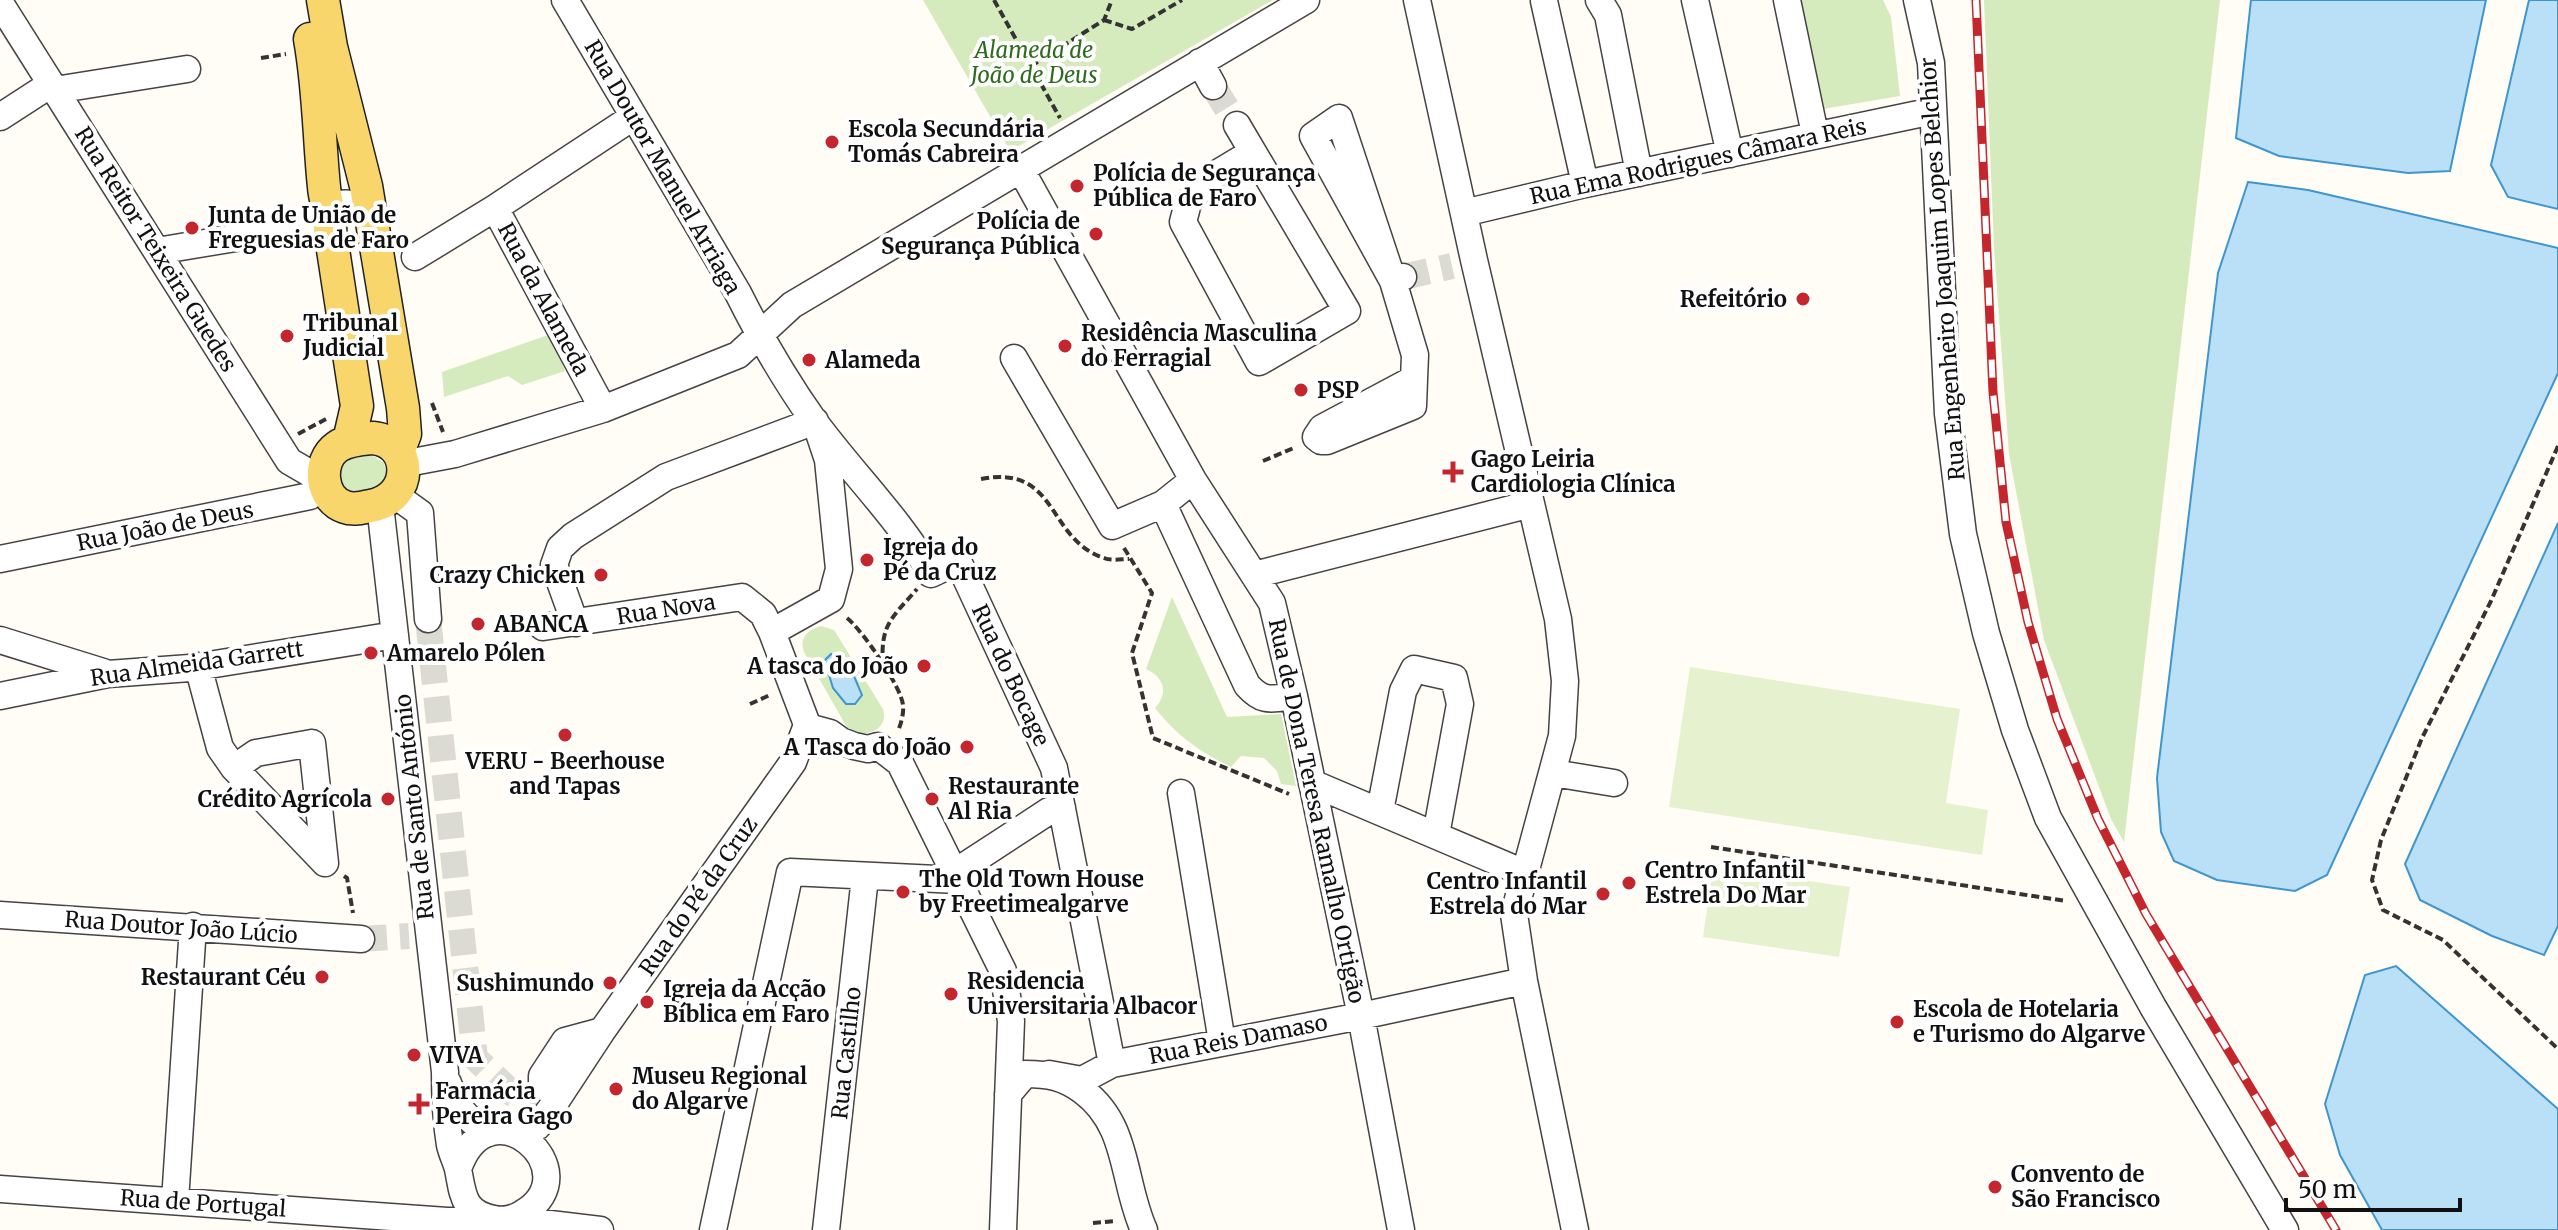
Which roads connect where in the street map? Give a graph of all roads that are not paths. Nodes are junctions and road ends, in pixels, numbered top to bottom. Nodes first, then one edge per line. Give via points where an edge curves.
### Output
1 (303, 0) edge
2 (323, 0) edge
3 (565, 0) edge
4 (1306, 0) edge
5 (1417, 0) edge
6 (1599, 0) edge
7 (1695, 0) edge
8 (1787, 0) edge
9 (1917, 0) edge
10 (1544, 1) edge
11 (0, 3) edge
12 (1200, 62) junction
13 (187, 69) dead end
14 (1213, 86) tunnel mouth
15 (53, 87) junction
16 (1933, 111) junction
17 (0, 117) edge
18 (633, 117) junction
19 (1237, 125) tunnel mouth
20 (1815, 134) junction
21 (1253, 152) junction
22 (1730, 154) junction
23 (1020, 168) junction
24 (1639, 173) junction
25 (1585, 184) junction
26 (495, 208) junction
27 (331, 222) junction
28 (1466, 222) junction
29 (372, 223) junction
30 (157, 251) junction
31 (415, 257) dead end
32 (1398, 279) junction
33 (758, 335) junction
34 (1014, 358) dead end
35 (603, 409) junction
36 (815, 421) junction
37 (1316, 437) road end
38 (349, 441) junction
39 (1193, 480) junction
40 (389, 485) junction
41 (317, 489) junction
42 (1163, 504) junction
43 (1531, 504) junction
44 (0, 559) edge
45 (1254, 575) junction
46 (428, 619) tunnel mouth
47 (575, 623) junction
48 (543, 627) dead end
49 (772, 632) junction
50 (395, 635) junction
51 (0, 640) edge
52 (198, 666) junction
53 (108, 674) junction
54 (0, 696) edge
55 (1294, 696) junction
56 (808, 727) junction
57 (234, 768) junction
58 (1553, 773) junction
59 (1614, 783) dead end
60 (1181, 793) dead end
61 (1314, 794) junction
62 (1062, 808) junction
63 (1380, 811) junction
64 (1436, 835) junction
65 (1524, 873) junction
66 (956, 876) junction
67 (865, 877) junction
68 (0, 915) edge
69 (193, 926) junction
70 (359, 939) tunnel mouth
71 (1524, 981) junction
72 (1361, 1016) junction
73 (602, 1031) junction
74 (1222, 1042) junction
75 (1112, 1064) junction
76 (445, 1072) junction
77 (1049, 1074) junction
78 (542, 1087) dead end
79 (1008, 1094) junction
80 (489, 1133) junction
81 (517, 1133) junction
82 (458, 1169) junction
83 (0, 1189) edge
84 (175, 1201) junction
85 (239, 1218) edge
86 (502, 1219) junction
87 (449, 1226) edge
88 (600, 1230) edge
89 (713, 1230) edge
90 (826, 1230) edge
91 (1003, 1230) edge
92 (1144, 1230) edge
93 (1401, 1230) edge
94 (1575, 1230) edge
95 (2285, 1230) edge

1 - 27 main road via 315,61
2 - 29 main road
3 - 18 street, Rua Doutor Manuel Arriaga
4 - 12 street
5 - 28 street
6 - 24 street via 1608,15
7 - 22 street
8 - 20 street
9 - 16 street, Rua Engenheiro Joaquim Lopes Belchior via 1931,63
10 - 25 street
11 - 15 street, Rua Reitor Teixeira Guedes
12 - 14 street
12 - 23 street
13 - 15 street
15 - 17 street
15 - 30 street, Rua Reitor Teixeira Guedes
16 - 20 street, Rua Ema Rodrigues Câmara Reis
16 - 95 street, Rua Engenheiro Joaquim Lopes Belchior via 1948,414 1963,534 2015,730 2048,818
18 - 26 street, Rua da Alameda
18 - 33 street, Rua Doutor Manuel Arriaga
19 - 21 street
20 - 22 street, Rua Ema Rodrigues Câmara Reis
21 - 21 street via 1347,311 1259,362 1183,222 1188,203 1213,176
22 - 24 street, Rua Ema Rodrigues Câmara Reis
23 - 33 street via 792,305
23 - 39 street, Rua de Dona Teresa Ramalho Ortigão
24 - 25 street, Rua Ema Rodrigues Câmara Reis
25 - 28 street, Rua Ema Rodrigues Câmara Reis
26 - 31 street
26 - 35 street, Rua da Alameda
27 - 29 street via 338,204 351,202
27 - 30 street
27 - 38 main road via 357,406
28 - 43 street via 1463,263
29 - 40 main road via 405,421
30 - 41 street, Rua Reitor Teixeira Guedes via 289,461
32 - 32 street via 1389,266 1339,118 1313,136
32 - 37 street via 1415,355 1413,406 1327,441
33 - 35 street via 738,355
33 - 36 street
34 - 42 street via 1112,526
35 - 40 street via 455,454 420,481
36 - 47 street via 666,477 573,536 560,548 554,565
36 - 49 street via 828,460 839,569 831,599
36 - 62 street, Rua do Bocage via 912,541 931,574 958,561 1054,768
38 - 40 main road via 379,438 390,443
38 - 41 main road via 327,459
39 - 42 street
39 - 45 street, Rua de Dona Teresa Ramalho Ortigão
40 - 41 main road via 341,506
40 - 46 street via 420,513
40 - 50 street, Rua de Santo António via 383,542
41 - 44 street, Rua João de Deus
42 - 55 street via 1247,685 1270,700
43 - 45 street
43 - 58 street via 1558,619 1565,681 1562,736
45 - 55 street, Rua de Dona Teresa Ramalho Ortigão via 1272,603
47 - 48 street, Rua Nova
47 - 49 street, Rua Nova via 742,597 763,614
49 - 56 street
50 - 52 street, Rua Almeida Garrett
50 - 76 street, Rua de Santo António via 419,935
51 - 53 street
52 - 53 street, Rua Almeida Garrett
52 - 57 street via 220,748
53 - 54 street, Rua Almeida Garrett
55 - 61 street, Rua de Dona Teresa Ramalho Ortigão
56 - 66 street via 854,746 878,746 900,763
56 - 73 street, Rua do Pé da Cruz via 793,762
57 - 57 street via 325,863 312,743 256,753
58 - 59 street
58 - 65 street
60 - 74 street
61 - 63 street
61 - 72 street, Rua de Dona Teresa Ramalho Ortigão
62 - 66 street via 1049,811
62 - 75 street, Rua do Bocage
63 - 64 street
63 - 64 street via 1403,691 1414,669 1454,678 1460,704
64 - 65 street
65 - 71 street via 1514,914
66 - 67 street
66 - 79 street via 1003,971 1011,1021
67 - 89 street via 790,872
67 - 90 street, Rua Castilho
68 - 69 street, Rua Doutor João Lúcio
69 - 70 street, Rua Doutor João Lúcio
69 - 84 street
71 - 72 street, Rua Reis Damaso
71 - 94 street
72 - 74 street, Rua Reis Damaso
72 - 93 street, Rua de Dona Teresa Ramalho Ortigão
73 - 78 street via 565,1041 542,1076
73 - 81 street, Rua do Pé da Cruz via 538,1126
74 - 75 street, Rua Reis Damaso
75 - 77 street, Rua Reis Damaso via 1082,1080
76 - 80 street via 459,1106 474,1125
76 - 82 street via 446,1119
77 - 79 street via 1025,1074
77 - 92 street via 1101,1104 1114,1127
79 - 91 street
80 - 81 street
80 - 82 street via 474,1141
81 - 86 street via 540,1154 545,1186 532,1208
82 - 86 street via 458,1184 471,1208
83 - 84 street, Rua de Portugal
84 - 85 street, Rua de Portugal
85 - 87 street, Rua de Portugal
86 - 87 street, Rua de Portugal
86 - 88 street, Rua de Portugal

